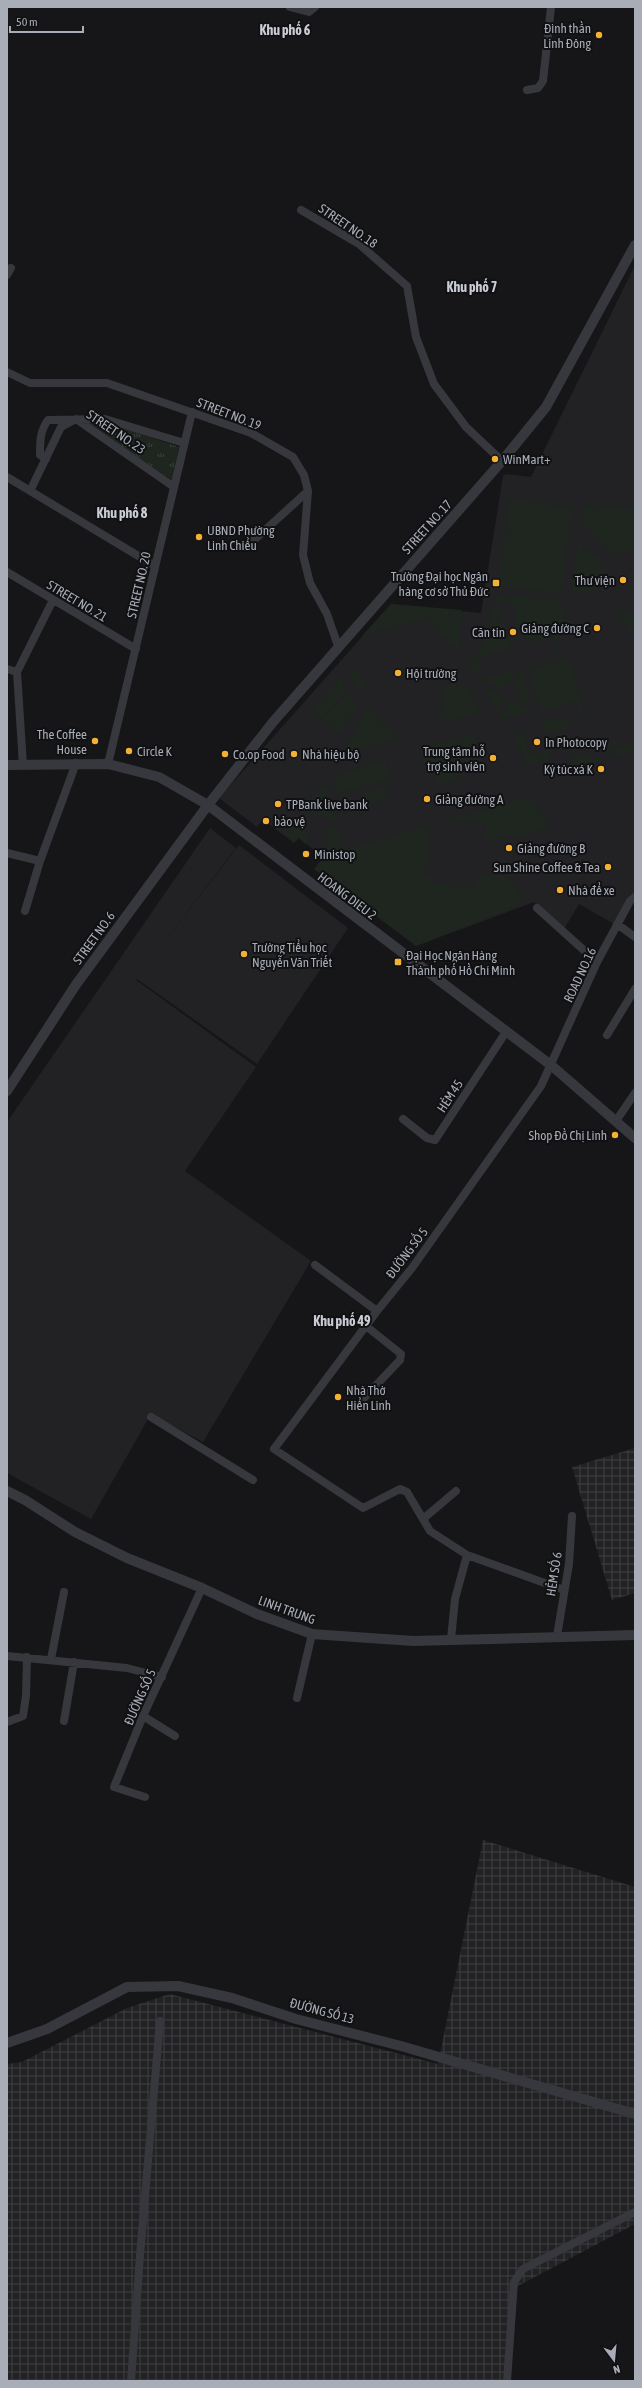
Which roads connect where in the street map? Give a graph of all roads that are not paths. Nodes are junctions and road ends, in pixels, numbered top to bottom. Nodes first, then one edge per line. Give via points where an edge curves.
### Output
1 (290, 7) edge
2 (315, 7) edge
3 (551, 7) edge
4 (527, 90) dead end
5 (301, 210) dead end
6 (635, 245) edge
7 (7, 372) edge
8 (192, 412) junction
9 (76, 420) junction
10 (184, 443) junction
11 (46, 459) junction
12 (502, 461) junction
13 (7, 477) edge
14 (174, 487) junction
15 (31, 489) junction
16 (308, 491) junction
17 (253, 541) dead end
18 (156, 566) junction
19 (7, 572) edge
20 (53, 600) junction
21 (338, 646) junction
22 (136, 649) junction
23 (7, 669) edge
24 (16, 672) junction
25 (76, 763) junction
26 (23, 764) junction
27 (108, 764) junction
28 (7, 765) edge
29 (208, 805) junction
30 (7, 853) edge
31 (40, 861) junction
32 (635, 897) edge
33 (537, 908) dead end
34 (25, 911) dead end
35 (617, 924) junction
36 (635, 938) edge
37 (597, 962) junction
38 (635, 989) edge
39 (506, 1032) junction
40 (607, 1035) dead end
41 (552, 1066) junction
42 (7, 1091) edge
43 (635, 1093) edge
44 (403, 1119) dead end
45 (616, 1121) junction
46 (635, 1138) edge
47 (315, 1265) dead end
48 (377, 1311) junction
49 (366, 1326) junction
50 (363, 1399) dead end
51 (151, 1418) dead end
52 (253, 1480) dead end
53 (7, 1492) edge
54 (456, 1492) dead end
55 (572, 1516) dead end
56 (423, 1519) junction
57 (467, 1555) junction
58 (202, 1588) junction
59 (564, 1590) junction
60 (64, 1592) dead end
61 (312, 1634) junction
62 (635, 1635) edge
63 (557, 1636) junction
64 (451, 1639) junction
65 (7, 1656) edge
66 (27, 1657) junction
67 (52, 1659) junction
68 (74, 1662) junction
69 (162, 1677) junction
70 (297, 1698) dead end
71 (143, 1716) junction
72 (64, 1721) dead end
73 (7, 1722) edge
74 (175, 1736) dead end
75 (145, 1796) dead end
76 (160, 2022) dead end
77 (7, 2043) edge
78 (635, 2114) edge
79 (635, 2212) edge
80 (131, 2381) edge
81 (507, 2381) edge

1 - 2 street via 309,12
3 - 4 street via 543,81 538,88
5 - 12 street, STREET NO. 18 via 359,244 407,286 416,337 434,384 466,427
6 - 12 street, STREET NO. 17 via 546,407
7 - 8 street, STREET NO. 19 via 30,382 107,383
8 - 10 street, STREET NO. 20
8 - 16 street, STREET NO. 19 via 251,433 293,457 304,474
9 - 10 street via 105,419
9 - 11 street, STREET NO. 23 via 61,427
9 - 11 street via 48,420 42,428 40,454
9 - 14 street, STREET NO. 23
10 - 14 street, STREET NO. 20
11 - 15 street, STREET NO. 23
12 - 21 street, STREET NO. 17
13 - 15 street
14 - 18 street, STREET NO. 20
15 - 18 street
16 - 17 street
16 - 21 street, STREET NO. 19 via 304,555 310,583 327,614
18 - 22 street, STREET NO. 20
19 - 20 street, STREET NO. 21
20 - 22 street, STREET NO. 21
20 - 24 street
21 - 29 street, STREET NO. 17 via 272,722
22 - 27 street, STREET NO. 20
23 - 24 street
24 - 26 street
25 - 26 street, HOANG DIEU 2
25 - 27 street, HOANG DIEU 2
25 - 31 street
26 - 28 street, HOANG DIEU 2
27 - 29 street, HOANG DIEU 2 via 160,777
29 - 39 street, HOANG DIEU 2
29 - 42 street, STREET NO. 6 via 75,986
30 - 31 street
31 - 34 street
32 - 35 street, ROAD NO.16 via 630,900
33 - 37 street
35 - 36 street
35 - 37 street, ROAD NO.16
37 - 41 street, ROAD NO.16
38 - 40 street
39 - 41 street, HOANG DIEU 2
39 - 44 street, HẺM 45 via 435,1140 427,1138
41 - 45 street, HOANG DIEU 2
41 - 48 street, ĐƯỜNG SỐ 5 via 541,1086 412,1268
43 - 45 street
45 - 46 street, HOANG DIEU 2
47 - 48 street
48 - 49 street, ĐƯỜNG SỐ 5
49 - 50 street via 401,1354 400,1360
49 - 56 street, ĐƯỜNG SỐ 5 via 274,1448 362,1508 400,1489 407,1492
51 - 52 street
53 - 58 street, LINH TRUNG via 25,1500 75,1532
54 - 56 street
55 - 59 street, HẺM SỐ 6 via 569,1564
56 - 57 street via 430,1531
57 - 59 street
57 - 64 street via 455,1599
58 - 61 street, LINH TRUNG via 257,1614
58 - 69 street, ĐƯỜNG SỐ 5
59 - 63 street, HẺM SỐ 6
60 - 67 street
61 - 64 street, LINH TRUNG via 413,1640
61 - 70 street
62 - 63 street, LINH TRUNG
63 - 64 street, LINH TRUNG
65 - 66 street
66 - 67 street
66 - 73 street via 23,1716
67 - 68 street
68 - 69 street via 127,1668
68 - 72 street
69 - 71 street, ĐƯỜNG SỐ 5
71 - 74 street
71 - 75 street, ĐƯỜNG SỐ 5 via 114,1787
76 - 80 street
77 - 78 street, ĐƯỜNG SỐ 13 via 47,2029 126,1987 178,1986 232,1998 296,2019 401,2046
79 - 81 street via 523,2269 514,2282

